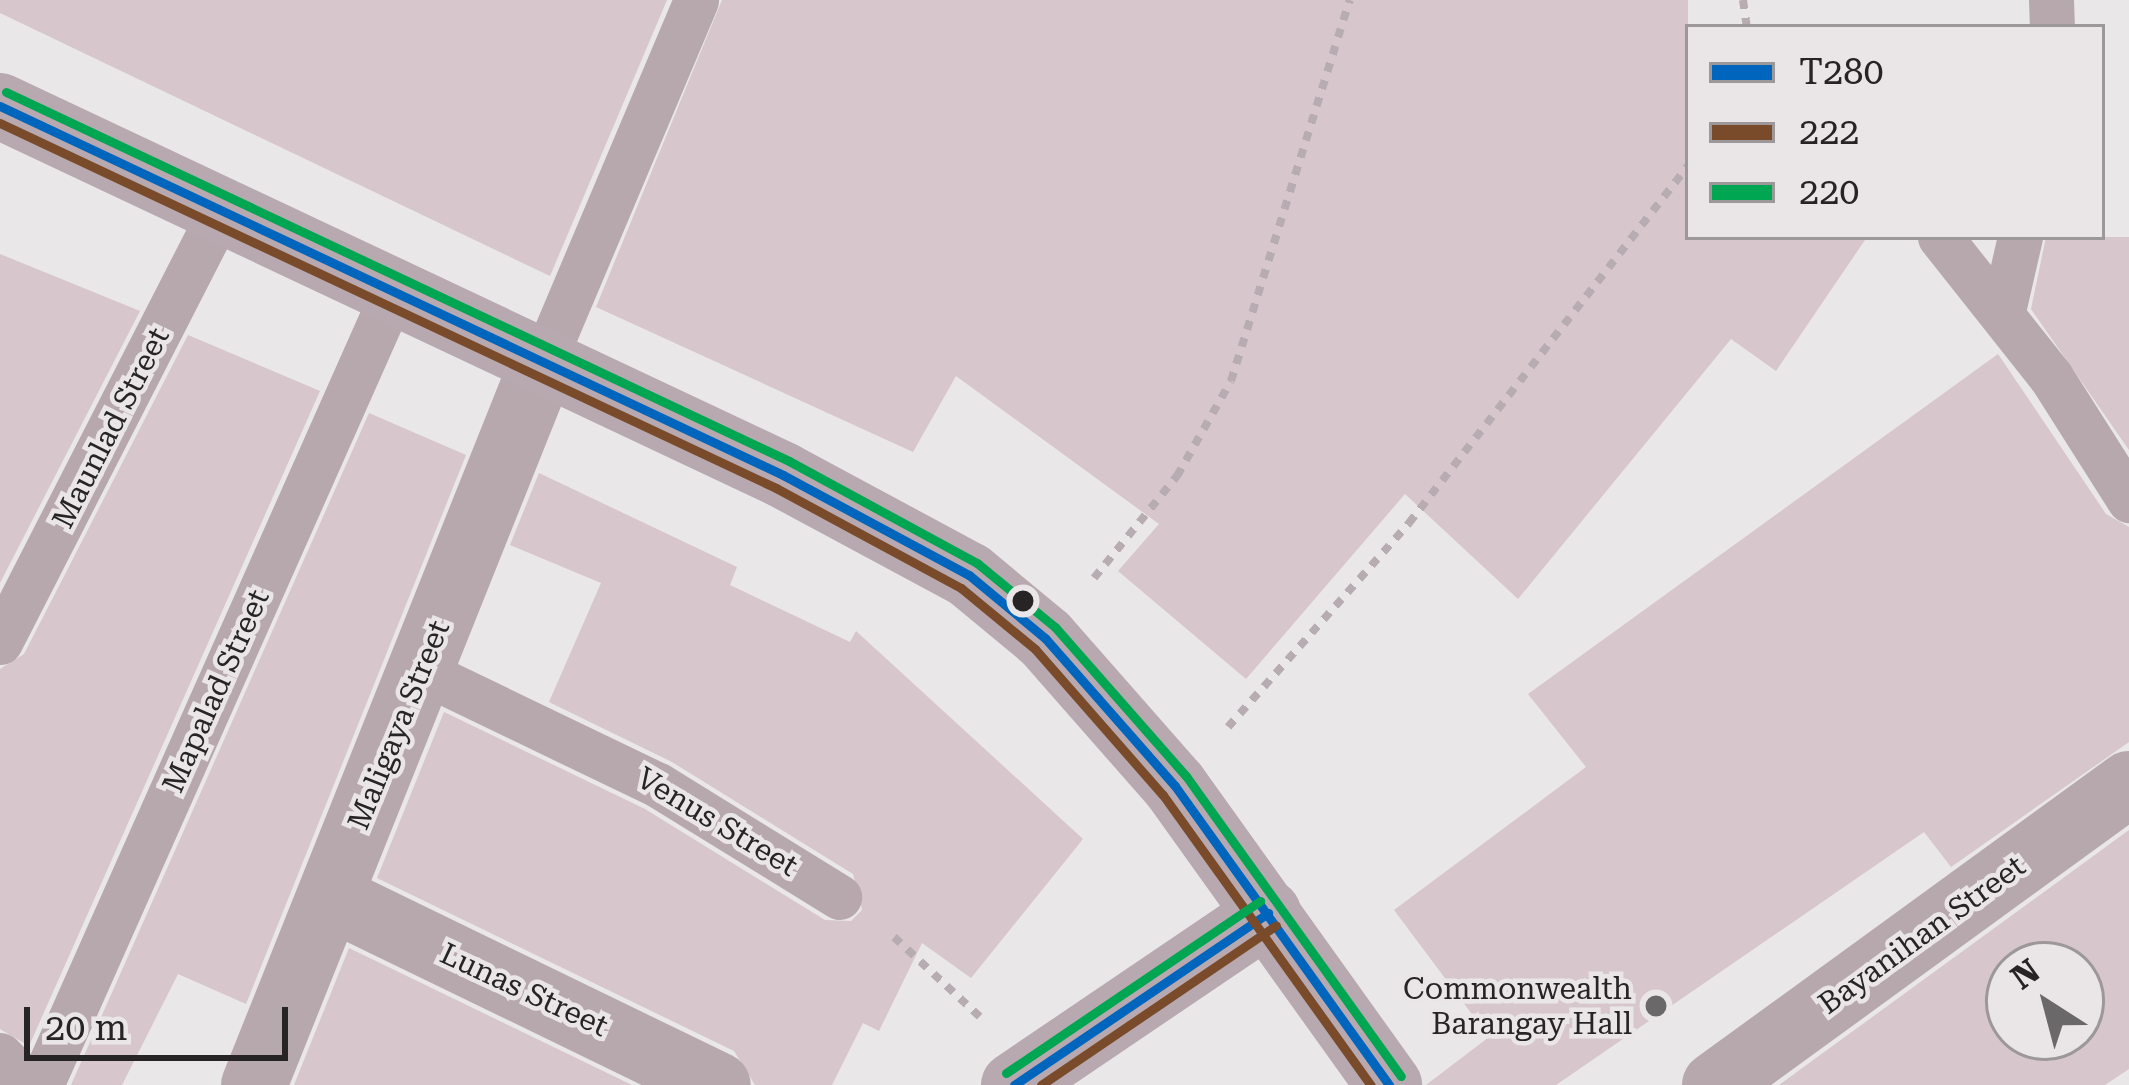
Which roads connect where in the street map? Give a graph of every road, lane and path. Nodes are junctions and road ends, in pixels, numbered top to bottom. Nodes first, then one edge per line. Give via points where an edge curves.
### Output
1 (696, 0) edge
2 (1350, 0) edge
3 (2, 110) edge
4 (1685, 170) edge
5 (220, 213) junction
6 (1943, 240) edge
7 (2019, 240) edge
8 (391, 297) junction
9 (2003, 311) junction
10 (542, 365) junction
11 (2129, 500) edge
12 (1045, 638) junction
13 (0, 642) edge
14 (421, 671) junction
15 (2129, 784) edge
16 (1175, 786) junction
17 (330, 897) junction
18 (839, 897) joint
19 (1268, 914) junction
20 (982, 1020) dead end
21 (0, 1055) edge
22 (30, 1085) edge
23 (41, 1085) edge
24 (254, 1085) edge
25 (718, 1085) edge
26 (1014, 1085) edge
27 (1389, 1085) edge
28 (1715, 1085) edge

1 - 10 lane
2 - 12 path via 1231,381 1177,476
3 - 5 main road
4 - 16 path via 1409,523
5 - 8 main road
5 - 13 lane, Maunlad Street
6 - 9 lane
7 - 9 lane
8 - 10 main road
8 - 23 lane, Mapalad Street
9 - 11 lane
10 - 12 main road via 948,563
10 - 14 street, Maligaya Street
12 - 16 main road
14 - 17 street, Maligaya Street
14 - 18 lane, Venus Street via 658,785
15 - 28 street, Bayanihan Street
16 - 19 main road
17 - 24 street, Maligaya Street
17 - 25 street, Lunas Street
18 - 20 path
19 - 26 main road
19 - 27 main road
21 - 22 lane

